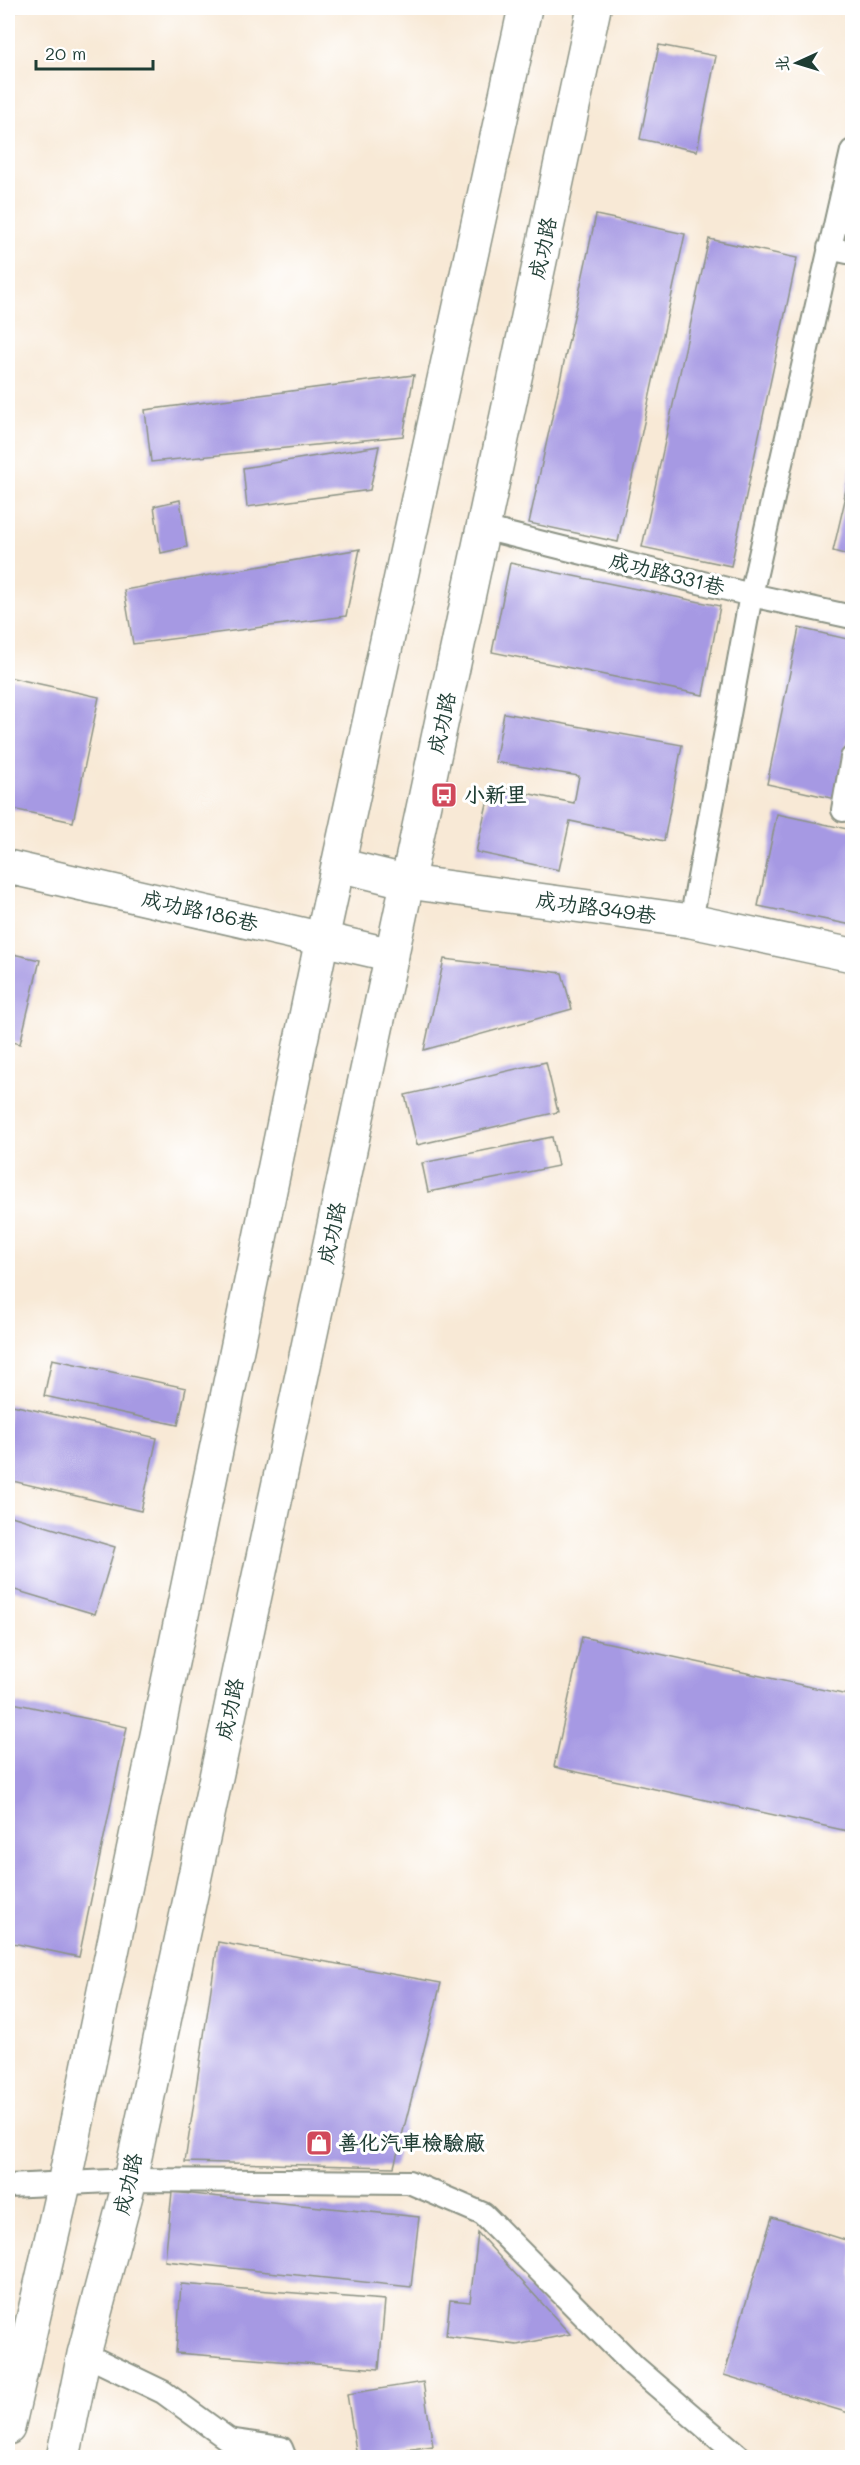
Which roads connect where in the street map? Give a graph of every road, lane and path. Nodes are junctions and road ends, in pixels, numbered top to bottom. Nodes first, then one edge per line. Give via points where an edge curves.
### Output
1 (525, 8) edge
2 (594, 8) edge
3 (852, 151) edge
4 (829, 248) junction
5 (852, 253) edge
6 (483, 528) junction
7 (751, 595) junction
8 (852, 617) edge
9 (852, 758) edge
10 (843, 810) dead end
11 (339, 865) junction
12 (8, 867) edge
13 (408, 882) junction
14 (691, 921) junction
15 (322, 939) junction
16 (392, 955) junction
17 (852, 955) edge
18 (130, 2180) junction
19 (64, 2184) junction
20 (8, 2186) edge
21 (84, 2354) junction
22 (8, 2428) edge
23 (63, 2457) edge
24 (285, 2457) edge
25 (741, 2457) edge

1 - 11 main road
2 - 6 main road, 成功路
3 - 4 lane
4 - 5 lane
4 - 7 lane
6 - 7 lane, 成功路331巷
6 - 13 main road, 成功路
7 - 8 lane, 成功路331巷
7 - 14 lane
9 - 10 lane
11 - 13 main road, 成功路349巷
11 - 15 main road
12 - 15 main road, 成功路186巷
13 - 14 main road, 成功路349巷
13 - 16 main road, 成功路
14 - 17 main road, 成功路349巷
15 - 16 main road, 成功路186巷
15 - 19 main road
16 - 18 main road, 成功路
18 - 19 lane
18 - 21 main road, 成功路
18 - 25 lane via 409,2182 483,2214 634,2366
19 - 20 lane
19 - 22 main road
21 - 23 main road, 成功路
21 - 24 lane via 164,2391 229,2440 281,2448

